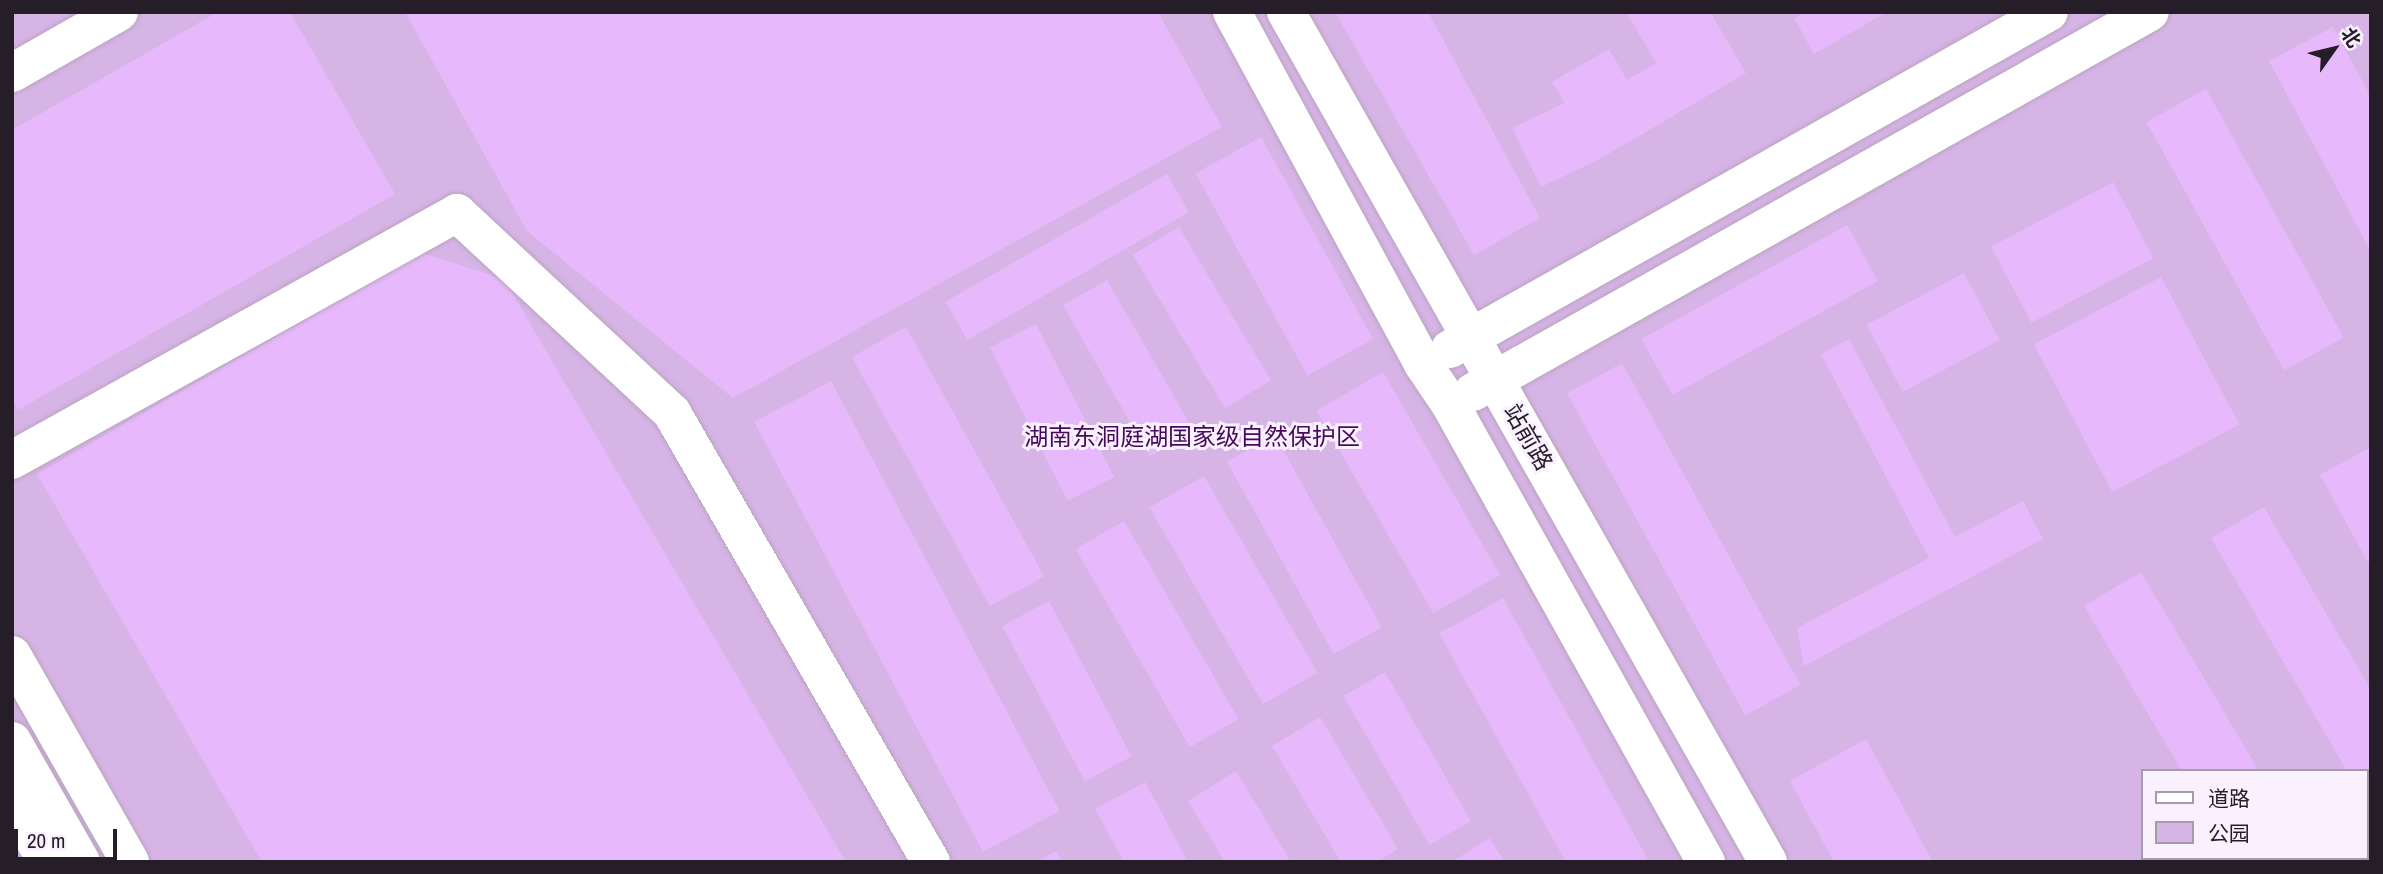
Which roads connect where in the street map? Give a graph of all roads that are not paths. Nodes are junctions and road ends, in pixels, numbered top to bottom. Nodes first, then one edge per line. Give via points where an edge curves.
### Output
1 (119, 12) edge
2 (1232, 12) edge
3 (1286, 12) edge
4 (2049, 12) edge
5 (2150, 12) edge
6 (12, 73) edge
7 (1471, 337) junction
8 (1423, 364) junction
9 (1496, 380) junction
10 (1450, 404) junction
11 (12, 460) edge
12 (12, 655) edge
13 (12, 741) edge
14 (12, 801) edge
15 (47, 862) edge
16 (81, 862) edge
17 (130, 862) edge
18 (931, 862) edge
19 (1706, 862) edge
20 (1768, 862) edge

1 - 6 main road
2 - 8 main road
3 - 7 main road, 站前路
4 - 7 main road
5 - 9 main road
7 - 8 main road
7 - 9 main road, 站前路
8 - 10 main road
9 - 10 main road
9 - 20 main road, 站前路
10 - 19 main road
11 - 18 main road via 457,214 672,413
12 - 17 main road
13 - 16 main road
14 - 15 main road

